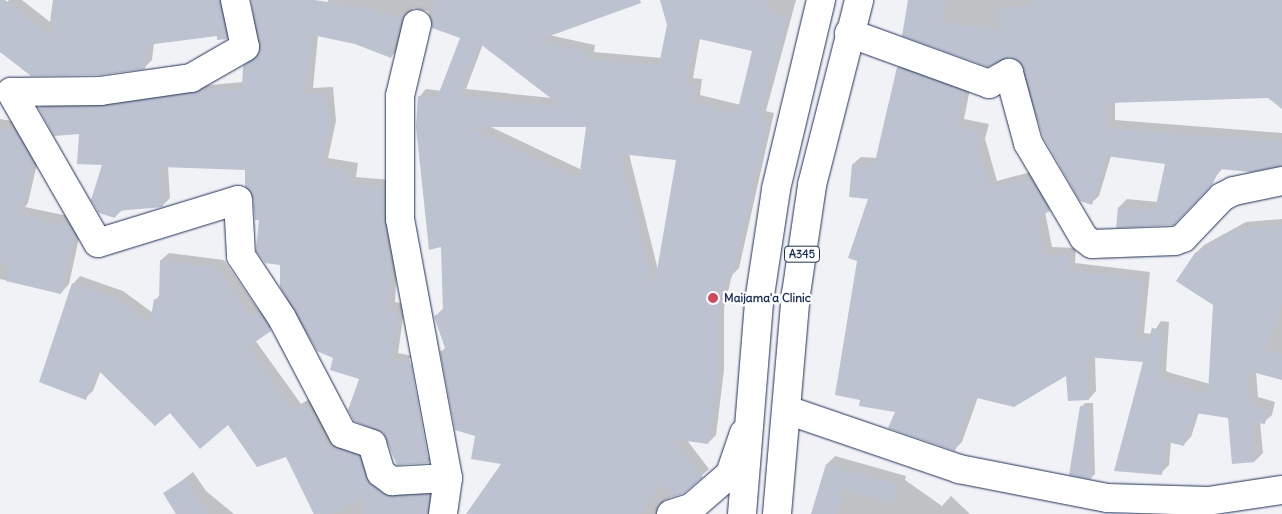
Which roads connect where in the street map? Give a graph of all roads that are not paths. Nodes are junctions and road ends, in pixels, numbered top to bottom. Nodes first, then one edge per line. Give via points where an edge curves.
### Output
1 (235, 0) edge
2 (821, 0) edge
3 (859, 0) edge
4 (417, 24) dead end
5 (849, 33) junction
6 (1282, 181) edge
7 (787, 410) junction
8 (751, 415) junction
9 (448, 478) junction
10 (1282, 490) edge
11 (1209, 508) edge
12 (443, 514) edge
13 (670, 514) edge
14 (742, 514) edge
15 (777, 514) edge

1 - 9 main road via 245,47 191,78 100,90 11,92 98,243 238,200 242,256 282,318 343,434 372,444 381,473 392,481
2 - 8 main road, A345 via 776,189 759,302
3 - 5 main road, A345
4 - 9 main road via 400,96 400,219
5 - 6 main road via 989,84 1009,73 1028,143 1084,238 1092,244 1175,241 1183,238 1222,197 1234,191
5 - 7 main road, A345 via 812,185 796,294
7 - 11 main road via 959,469 1108,498
7 - 15 main road, A345
8 - 13 main road via 730,474 692,507
8 - 14 main road, A345
9 - 12 main road
10 - 11 main road

